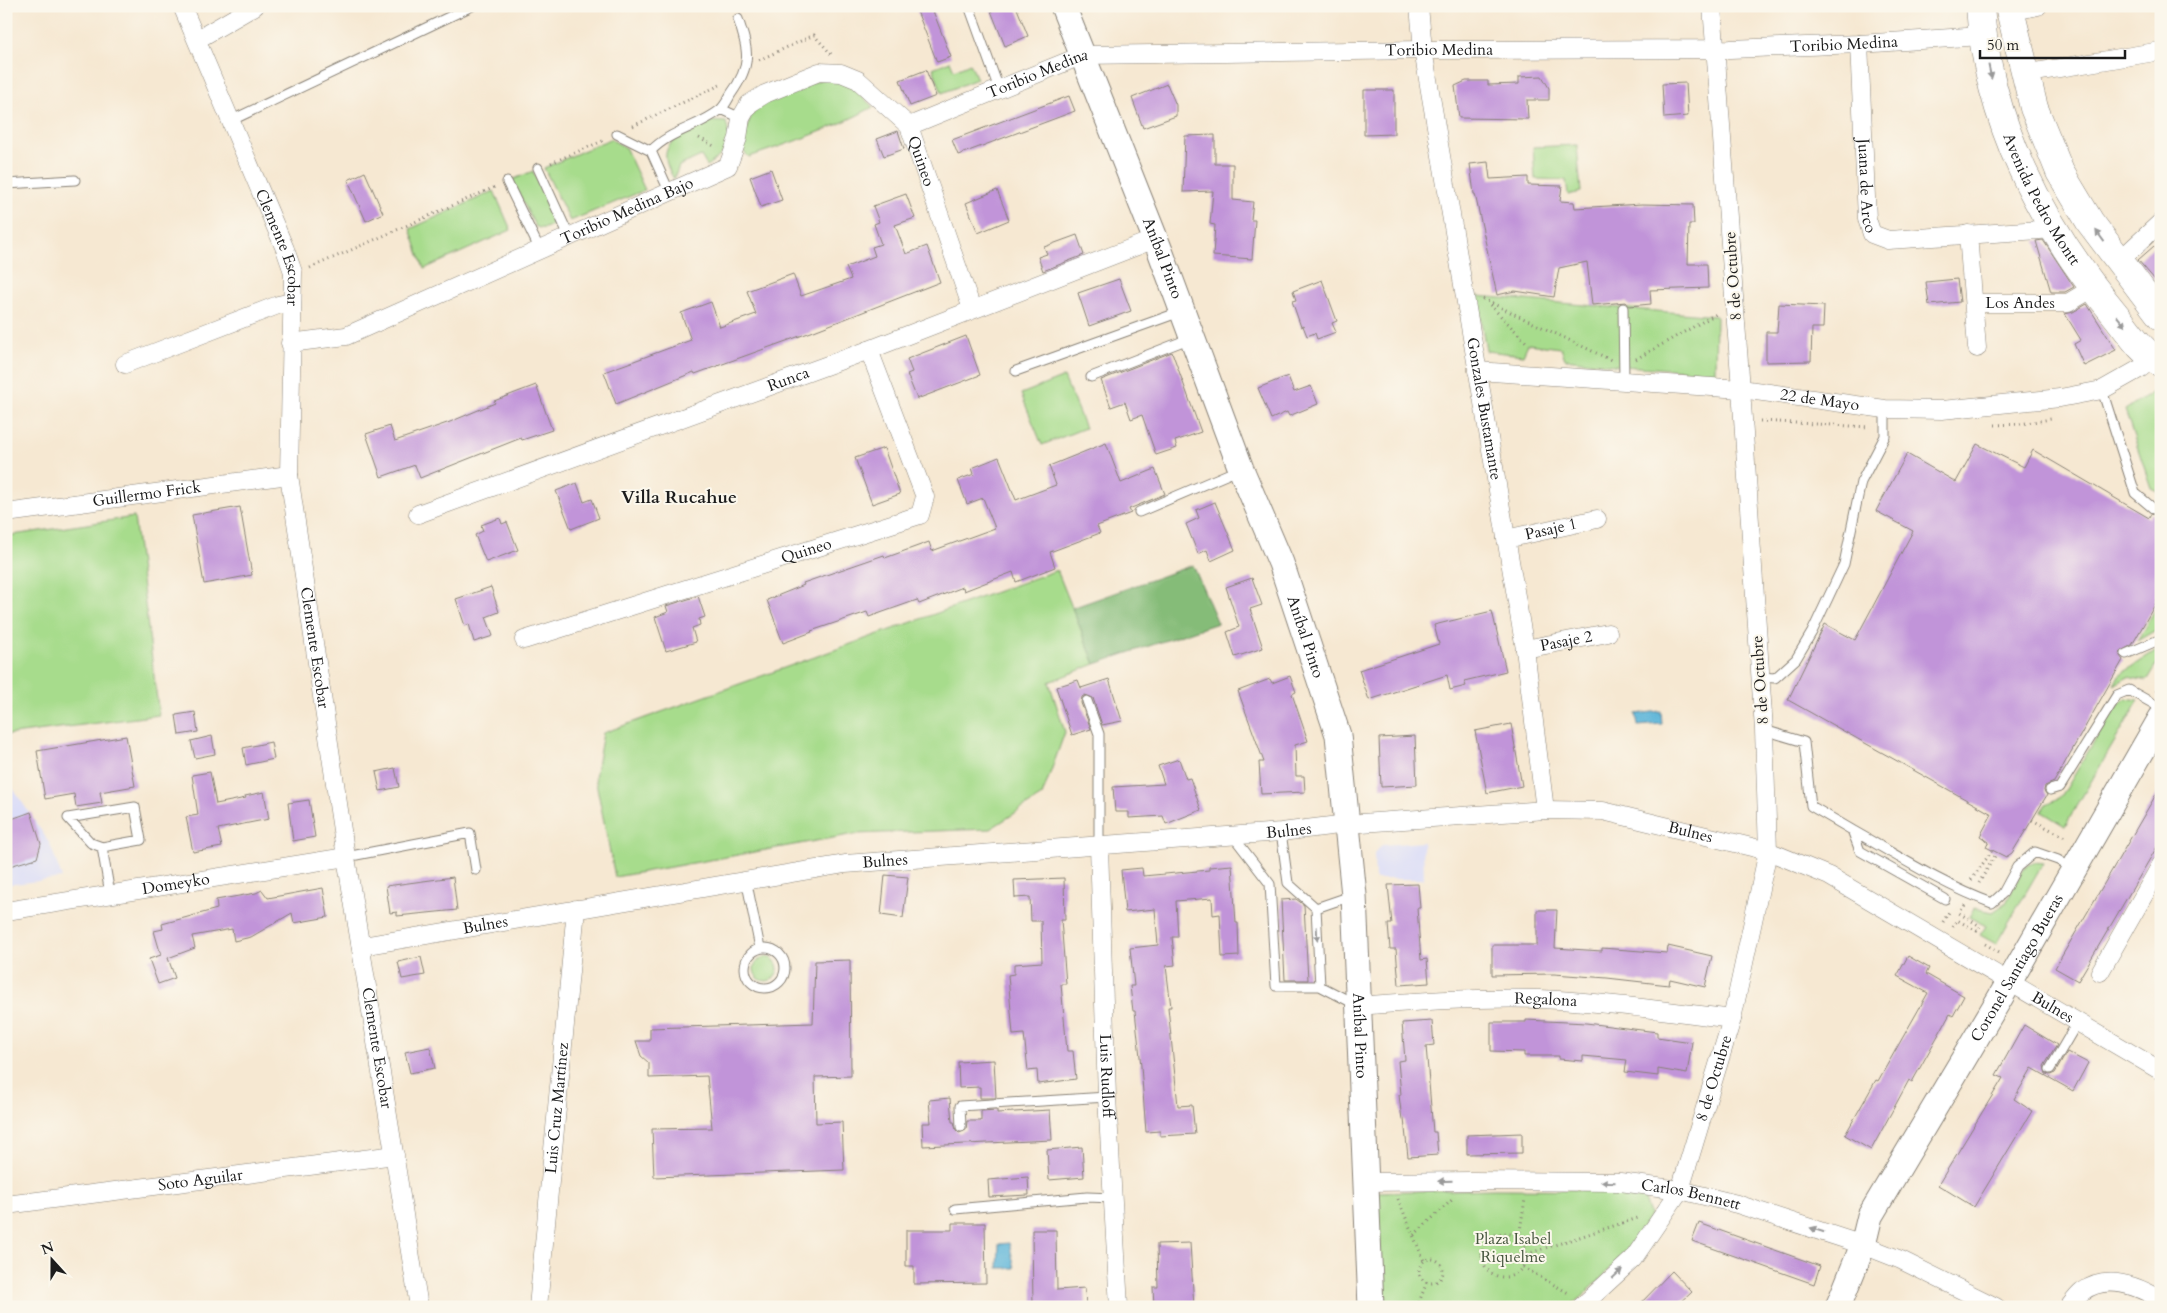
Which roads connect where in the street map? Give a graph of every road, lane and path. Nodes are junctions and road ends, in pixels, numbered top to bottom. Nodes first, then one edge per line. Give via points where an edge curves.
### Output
1 (182, 6) edge
2 (255, 6) edge
3 (472, 6) edge
4 (969, 6) edge
5 (1063, 6) edge
6 (1419, 6) edge
7 (1712, 6) edge
8 (1980, 6) edge
9 (2038, 6) edge
10 (2009, 9) edge
11 (738, 19) dead end
12 (1982, 36) junction
13 (198, 39) junction
14 (1859, 44) junction
15 (1715, 49) junction
16 (1423, 50) junction
17 (2161, 51) edge
18 (1083, 55) junction
19 (2024, 74) junction
20 (999, 89) junction
21 (721, 109) junction
22 (741, 118) junction
23 (230, 121) junction
24 (909, 126) junction
25 (683, 130) junction
26 (617, 134) dead end
27 (651, 151) junction
28 (732, 154) junction
29 (538, 168) dead end
30 (75, 180) dead end
31 (507, 182) dead end
32 (6, 184) edge
33 (669, 191) junction
34 (2161, 222) edge
35 (2054, 229) junction
36 (1968, 234) junction
37 (569, 236) junction
38 (1155, 239) junction
39 (540, 250) junction
40 (2119, 262) junction
41 (1463, 288) junction
42 (2093, 288) junction
43 (292, 302) junction
44 (1736, 303) junction
45 (1974, 303) junction
46 (1490, 305) dead end
47 (1623, 308) dead end
48 (972, 309) junction
49 (1182, 312) junction
50 (2161, 316) edge
51 (1192, 338) junction
52 (290, 343) junction
53 (1528, 344) dead end
54 (1977, 348) dead end
55 (869, 350) junction
56 (2157, 361) edge
57 (125, 364) dead end
58 (1016, 371) dead end
59 (1477, 371) junction
60 (1624, 373) junction
61 (1091, 376) dead end
62 (1742, 389) junction
63 (2102, 390) junction
64 (1885, 409) junction
65 (2058, 418) dead end
66 (1991, 425) dead end
67 (1885, 427) junction
68 (1760, 431) dead end
69 (1240, 468) junction
70 (289, 475) junction
71 (2154, 509) dead end
72 (1139, 512) dead end
73 (6, 513) edge
74 (418, 514) dead end
75 (1597, 519) dead end
76 (1506, 539) junction
77 (1608, 633) dead end
78 (2161, 639) edge
79 (524, 640) dead end
80 (1525, 648) junction
81 (2126, 654) dead end
82 (1760, 677) junction
83 (1087, 700) dead end
84 (2161, 708) edge
85 (2161, 718) edge
86 (1764, 730) junction
87 (2161, 747) edge
88 (2050, 790) dead end
89 (1546, 810) junction
90 (2032, 820) dead end
91 (1347, 824) junction
92 (1852, 830) junction
93 (1281, 832) junction
94 (1232, 836) junction
95 (2070, 839) dead end
96 (1099, 846) junction
97 (102, 847) junction
98 (1768, 851) junction
99 (1992, 851) dead end
100 (346, 857) junction
101 (2161, 865) edge
102 (2073, 869) junction
103 (476, 870) dead end
104 (746, 879) junction
105 (1963, 891) junction
106 (110, 894) junction
107 (1354, 895) junction
108 (1946, 899) dead end
109 (1316, 908) junction
110 (576, 909) junction
111 (6, 911) edge
112 (1934, 918) dead end
113 (1962, 932) dead end
114 (1979, 941) dead end
115 (362, 946) junction
116 (760, 948) junction
117 (2005, 955) dead end
118 (2100, 972) dead end
119 (2014, 985) junction
120 (1320, 986) junction
121 (1358, 1006) junction
122 (1732, 1019) junction
123 (2077, 1023) junction
124 (2050, 1069) dead end
125 (2161, 1070) edge
126 (1107, 1097) junction
127 (961, 1127) dead end
128 (395, 1154) junction
129 (1377, 1182) junction
130 (1680, 1190) junction
131 (1526, 1194) dead end
132 (1455, 1196) dead end
133 (1113, 1198) junction
134 (6, 1204) edge
135 (955, 1209) dead end
136 (1641, 1217) dead end
137 (1414, 1235) junction
138 (1519, 1238) junction
139 (1863, 1245) junction
140 (1527, 1254) junction
141 (1424, 1261) junction
142 (1523, 1267) junction
143 (1427, 1282) junction
144 (2161, 1300) edge
145 (1577, 1301) edge
146 (419, 1307) edge
147 (538, 1307) edge
148 (1119, 1307) edge
149 (1371, 1307) edge
150 (1417, 1307) edge
151 (1838, 1307) edge
152 (1996, 1307) edge
153 (2069, 1307) edge

1 - 13 street, Clemente Escobar
2 - 13 street
3 - 23 lane
4 - 20 lane
5 - 18 main road, Aníbal Pinto
6 - 16 street, Gonzales Bustamante
7 - 15 street, 8 de Octubre
8 - 12 main road, Avenida Pedro Montt
9 - 10 street
10 - 19 main road, Avenida Pedro Montt
11 - 21 lane via 748,61 741,80
12 - 14 street, Toribio Medina
12 -> 35 main road, Avenida Pedro Montt via 1992,86 2011,144
13 - 23 street, Clemente Escobar
14 - 15 street, Toribio Medina
14 - 36 street, Juana de Arco via 1867,219 1872,234 1888,240
15 - 16 street, Toribio Medina
15 - 44 street, 8 de Octubre
16 - 18 street, Toribio Medina
16 - 41 street, Gonzales Bustamante
17 - 19 street
18 - 20 street, Toribio Medina
18 - 38 main road, Aníbal Pinto
40 -> 19 main road, Avenida Pedro Montt via 2060,172
20 - 24 street, Toribio Medina
21 - 22 lane
21 - 25 lane
22 - 24 street, Toribio Medina Bajo via 750,104 765,94 819,72 841,73 858,80
22 - 28 street, Toribio Medina Bajo
23 - 43 street, Clemente Escobar via 293,272
24 - 48 street, Quineo
25 - 27 lane via 660,141
25 - 28 path
26 - 27 lane
27 - 33 lane
28 - 33 street, Toribio Medina Bajo via 728,166
29 - 37 lane
30 - 32 lane
31 - 39 lane
33 - 37 street, Toribio Medina Bajo
34 - 40 street
35 - 36 street, Juana de Arco
35 - 42 main road, Avenida Pedro Montt
36 - 45 street, Los Andes
37 - 39 street, Toribio Medina Bajo
38 - 48 street, Runca
38 - 49 main road, Aníbal Pinto
39 - 52 street, Toribio Medina Bajo via 346,336
40 - 50 main road, Avenida Pedro Montt
41 - 59 street, Gonzales Bustamante
41 - 60 path
42 - 45 street, Los Andes via 2068,303
42 -> 56 main road, Avenida Pedro Montt
43 - 52 street, Clemente Escobar
43 - 57 street
44 - 60 path
44 - 62 street, 8 de Octubre
45 - 54 street, Los Andes
46 - 53 path
47 - 60 lane
48 - 55 street, Runca
49 - 51 main road, Aníbal Pinto
49 - 58 lane
51 - 61 lane
51 - 69 main road, Aníbal Pinto
52 - 70 street, Clemente Escobar
55 - 74 street, Runca
55 - 79 street, Quineo via 925,497 920,515
56 - 63 street, 22 de Mayo
59 - 60 street, 22 de Mayo
59 - 76 street, Gonzales Bustamante
60 - 62 street, 22 de Mayo
62 - 64 street, 22 de Mayo
62 - 82 street, 8 de Octubre
63 - 64 street, 22 de Mayo via 2060,398 1942,410
63 - 71 lane via 2135,493
64 - 67 lane
65 - 66 path
67 - 68 path via 1759,421
67 - 82 lane via 1885,436 1861,482 1844,564 1812,632 1796,659 1775,678
69 - 72 lane
69 - 91 main road, Aníbal Pinto via 1281,563 1334,720
70 - 73 street, Guillermo Frick
70 - 100 street, Clemente Escobar
75 - 76 street, Pasaje 1
76 - 80 street, Gonzales Bustamante
77 - 80 street, Pasaje 2
78 - 81 lane
80 - 89 street, Gonzales Bustamante
82 - 86 street, 8 de Octubre
83 - 96 lane via 1099,734
84 - 88 lane via 2129,690 2117,695 2060,787
85 - 102 main road, Coronel Santiago Bueras
86 - 92 lane via 1804,742 1812,806
86 - 98 street, 8 de Octubre
87 - 119 main road, Coronel Santiago Bueras
89 - 91 street, Bulnes
89 - 98 street, Bulnes via 1603,811
90 - 95 path
91 - 93 street, Bulnes
91 - 107 main road, Aníbal Pinto
92 - 105 lane
92 - 108 lane via 1860,851
93 - 94 street, Bulnes
93 - 109 lane via 1288,883
94 - 96 street, Bulnes
94 - 120 lane via 1270,884 1276,986
96 - 104 street, Bulnes via 845,864
96 - 126 street, Luis Rudloff
97 - 97 lane via 91,843 68,818 135,807 141,840
97 - 106 lane
98 - 119 street, Bulnes via 1829,876
98 - 122 street, 8 de Octubre
99 - 105 path
100 - 103 lane via 470,833
100 - 106 street, Domeyko
100 - 115 street, Clemente Escobar
101 - 118 street
102 - 105 lane via 2035,852 2017,867 2003,893 1992,903
102 - 119 main road, Coronel Santiago Bueras
104 - 110 street, Bulnes
104 - 116 lane
106 - 111 street, Domeyko
107 - 109 lane
107 - 121 main road, Aníbal Pinto
109 -> 120 lane
110 - 115 street, Bulnes
110 - 147 street, Luis Cruz Martínez
112 - 113 path
114 - 117 path
115 - 128 street, Clemente Escobar
116 - 116 lane via 778,953 785,964 779,982 767,987 754,984 746,974 749,955
119 - 123 street, Bulnes
119 - 139 main road, Coronel Santiago Bueras via 1875,1219
120 - 121 lane
121 - 122 street, Regalona via 1426,1000 1539,1000 1607,1004
121 - 129 main road, Aníbal Pinto
122 - 130 street, 8 de Octubre
123 - 124 lane
123 - 125 street, Bulnes
126 - 127 lane via 960,1106
126 - 133 street, Luis Rudloff
128 - 134 street, Soto Aguilar
128 - 146 street, Clemente Escobar
130 -> 129 street, Carlos Bennett via 1620,1182
129 - 137 path via 1398,1199
129 - 149 main road, Aníbal Pinto
139 -> 130 street, Carlos Bennett via 1737,1204
145 -> 130 street, 8 de Octubre via 1633,1259
131 - 138 path
132 - 137 path
133 - 135 lane via 1087,1197
133 - 148 street, Luis Rudloff
136 - 140 path
137 - 141 path
138 - 140 path
138 - 142 path via 1509,1233 1494,1235 1484,1246 1483,1262 1498,1277 1512,1276
139 - 151 main road
139 - 152 street, Carlos Bennett
140 - 142 path
141 - 143 path via 1419,1272
141 - 143 path via 1436,1260 1443,1268 1440,1280
142 - 145 path
143 - 150 path
144 - 153 street via 2134,1285 2111,1283 2082,1292

